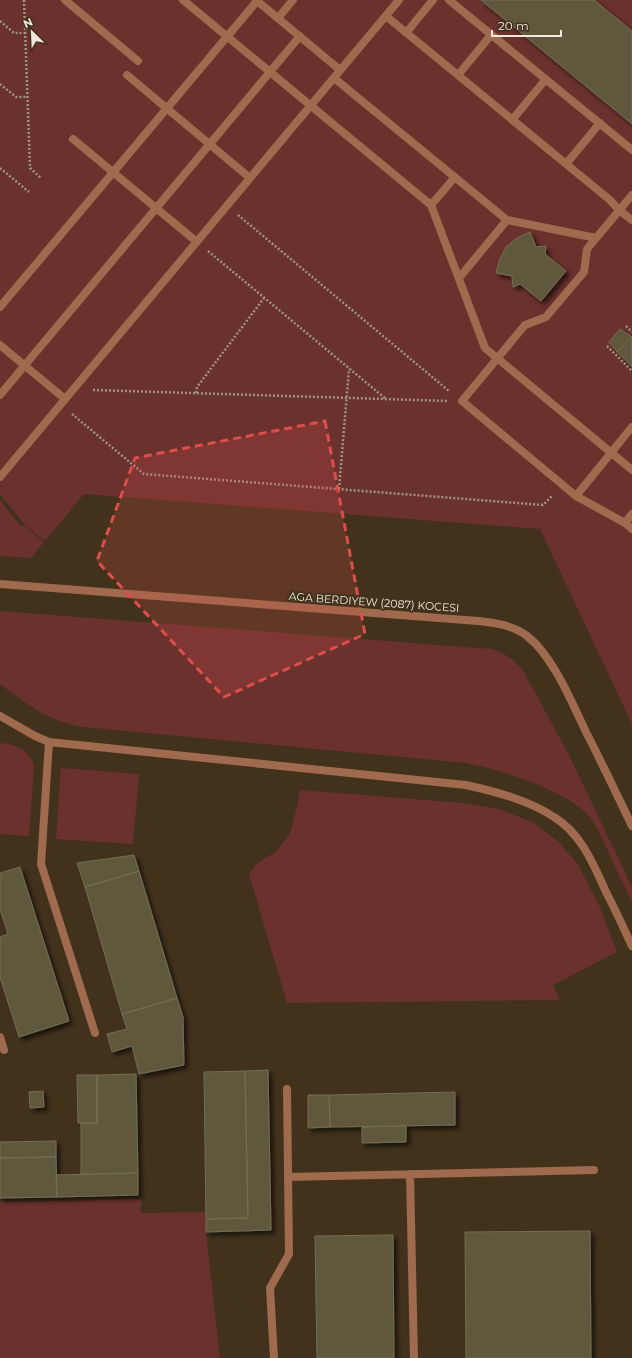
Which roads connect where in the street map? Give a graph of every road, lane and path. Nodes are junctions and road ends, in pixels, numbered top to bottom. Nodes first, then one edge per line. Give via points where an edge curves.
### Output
1 (24, 0) edge
2 (65, 0) edge
3 (183, 0) edge
4 (256, 0) edge
5 (294, 0) edge
6 (399, 0) edge
7 (434, 0) edge
8 (449, 0) edge
9 (386, 16) junction
10 (278, 18) junction
11 (0, 21) edge
12 (26, 33) junction
13 (406, 33) junction
14 (491, 35) junction
15 (227, 36) junction
16 (300, 36) junction
17 (138, 61) dead end
18 (340, 70) junction
19 (270, 72) junction
20 (127, 75) dead end
21 (458, 75) junction
22 (334, 78) junction
23 (546, 79) junction
24 (0, 84) edge
25 (28, 98) junction
26 (311, 106) junction
27 (166, 108) junction
28 (512, 120) junction
29 (600, 123) junction
30 (73, 139) dead end
31 (209, 144) junction
32 (632, 150) edge
33 (566, 164) junction
34 (0, 168) edge
35 (113, 172) junction
36 (455, 177) junction
37 (41, 178) dead end
38 (250, 178) junction
39 (29, 192) dead end
40 (632, 195) edge
41 (431, 205) junction
42 (227, 206) junction
43 (156, 208) junction
44 (619, 210) junction
45 (507, 220) junction
46 (632, 220) edge
47 (596, 238) junction
48 (197, 242) junction
49 (459, 278) junction
50 (264, 298) junction
51 (0, 307) edge
52 (626, 326) dead end
53 (632, 332) edge
54 (0, 344) edge
55 (607, 346) dead end
56 (497, 358) junction
57 (25, 365) junction
58 (349, 368) junction
59 (632, 371) edge
60 (79, 382) junction
61 (196, 393) junction
62 (0, 395) edge
63 (346, 398) junction
64 (386, 399) junction
65 (462, 401) junction
66 (63, 402) junction
67 (632, 427) edge
68 (611, 453) junction
69 (632, 470) edge
70 (0, 477) edge
71 (562, 484) junction
72 (339, 489) junction
73 (576, 496) junction
74 (632, 514) edge
75 (625, 523) junction
76 (632, 529) edge
77 (0, 584) edge
78 (0, 716) edge
79 (49, 742) junction
80 (632, 826) edge
81 (632, 946) edge
82 (94, 1033) dead end
83 (0, 1037) edge
84 (4, 1050) dead end
85 (287, 1088) dead end
86 (594, 1170) dead end
87 (410, 1174) junction
88 (288, 1176) junction
89 (274, 1358) edge
90 (414, 1358) edge

1 - 12 path
2 - 17 street
3 - 15 street
4 - 10 street
4 - 15 street
5 - 10 street
6 - 9 street
7 - 13 street
8 - 14 street
9 - 13 street
9 - 18 street
10 - 16 street
11 - 12 path via 14,33
12 - 25 path
13 - 21 street
14 - 21 street
14 - 23 street
15 - 19 street
15 - 27 street
16 - 18 street
16 - 19 street
18 - 22 street
19 - 26 street
19 - 31 street
20 - 27 street
21 - 28 street
22 - 26 street
22 - 36 street
23 - 28 street
23 - 29 street
24 - 25 path via 16,98
25 - 37 path via 30,168
26 - 38 street
26 - 41 street
27 - 31 street
27 - 35 street
28 - 33 street
29 - 32 street
29 - 33 street
30 - 35 street
31 - 38 street
31 - 43 street
33 - 44 street
34 - 39 path
35 - 43 street
35 - 51 street
36 - 41 street
36 - 45 street
38 - 42 street
40 - 44 street
41 - 49 street
42 - 48 street
42 - 65 path
43 - 48 street
43 - 57 street
44 - 46 street
44 - 47 street
45 - 47 street
45 - 49 street
47 - 56 street via 587,249 584,272 546,316 525,325
48 - 50 path
48 - 60 street
49 - 56 street via 485,348
50 - 58 path
50 - 61 path via 197,387
52 - 53 path
54 - 57 street
55 - 59 path
56 - 65 street
56 - 68 street
57 - 62 street
57 - 66 street
58 - 63 path
58 - 64 path
60 - 61 path via 88,390
60 - 66 street
61 - 63 path
63 - 64 path
63 - 72 path
64 - 65 path
65 - 71 street
66 - 70 street
66 - 72 path via 144,474
67 - 68 street
68 - 69 street
68 - 73 street
71 - 72 path via 543,505
71 - 73 street
73 - 75 street
74 - 75 street
75 - 76 street
77 - 80 street, AGA BERDIYEW (2087) KOCESI via 478,621 512,628 535,644 561,682
78 - 79 street
79 - 81 street via 466,785 522,801 556,818 579,841 590,856
79 - 82 street via 41,864
83 - 84 street
85 - 88 street
86 - 87 street
87 - 88 street
87 - 90 street
88 - 89 street via 289,1254 270,1288

